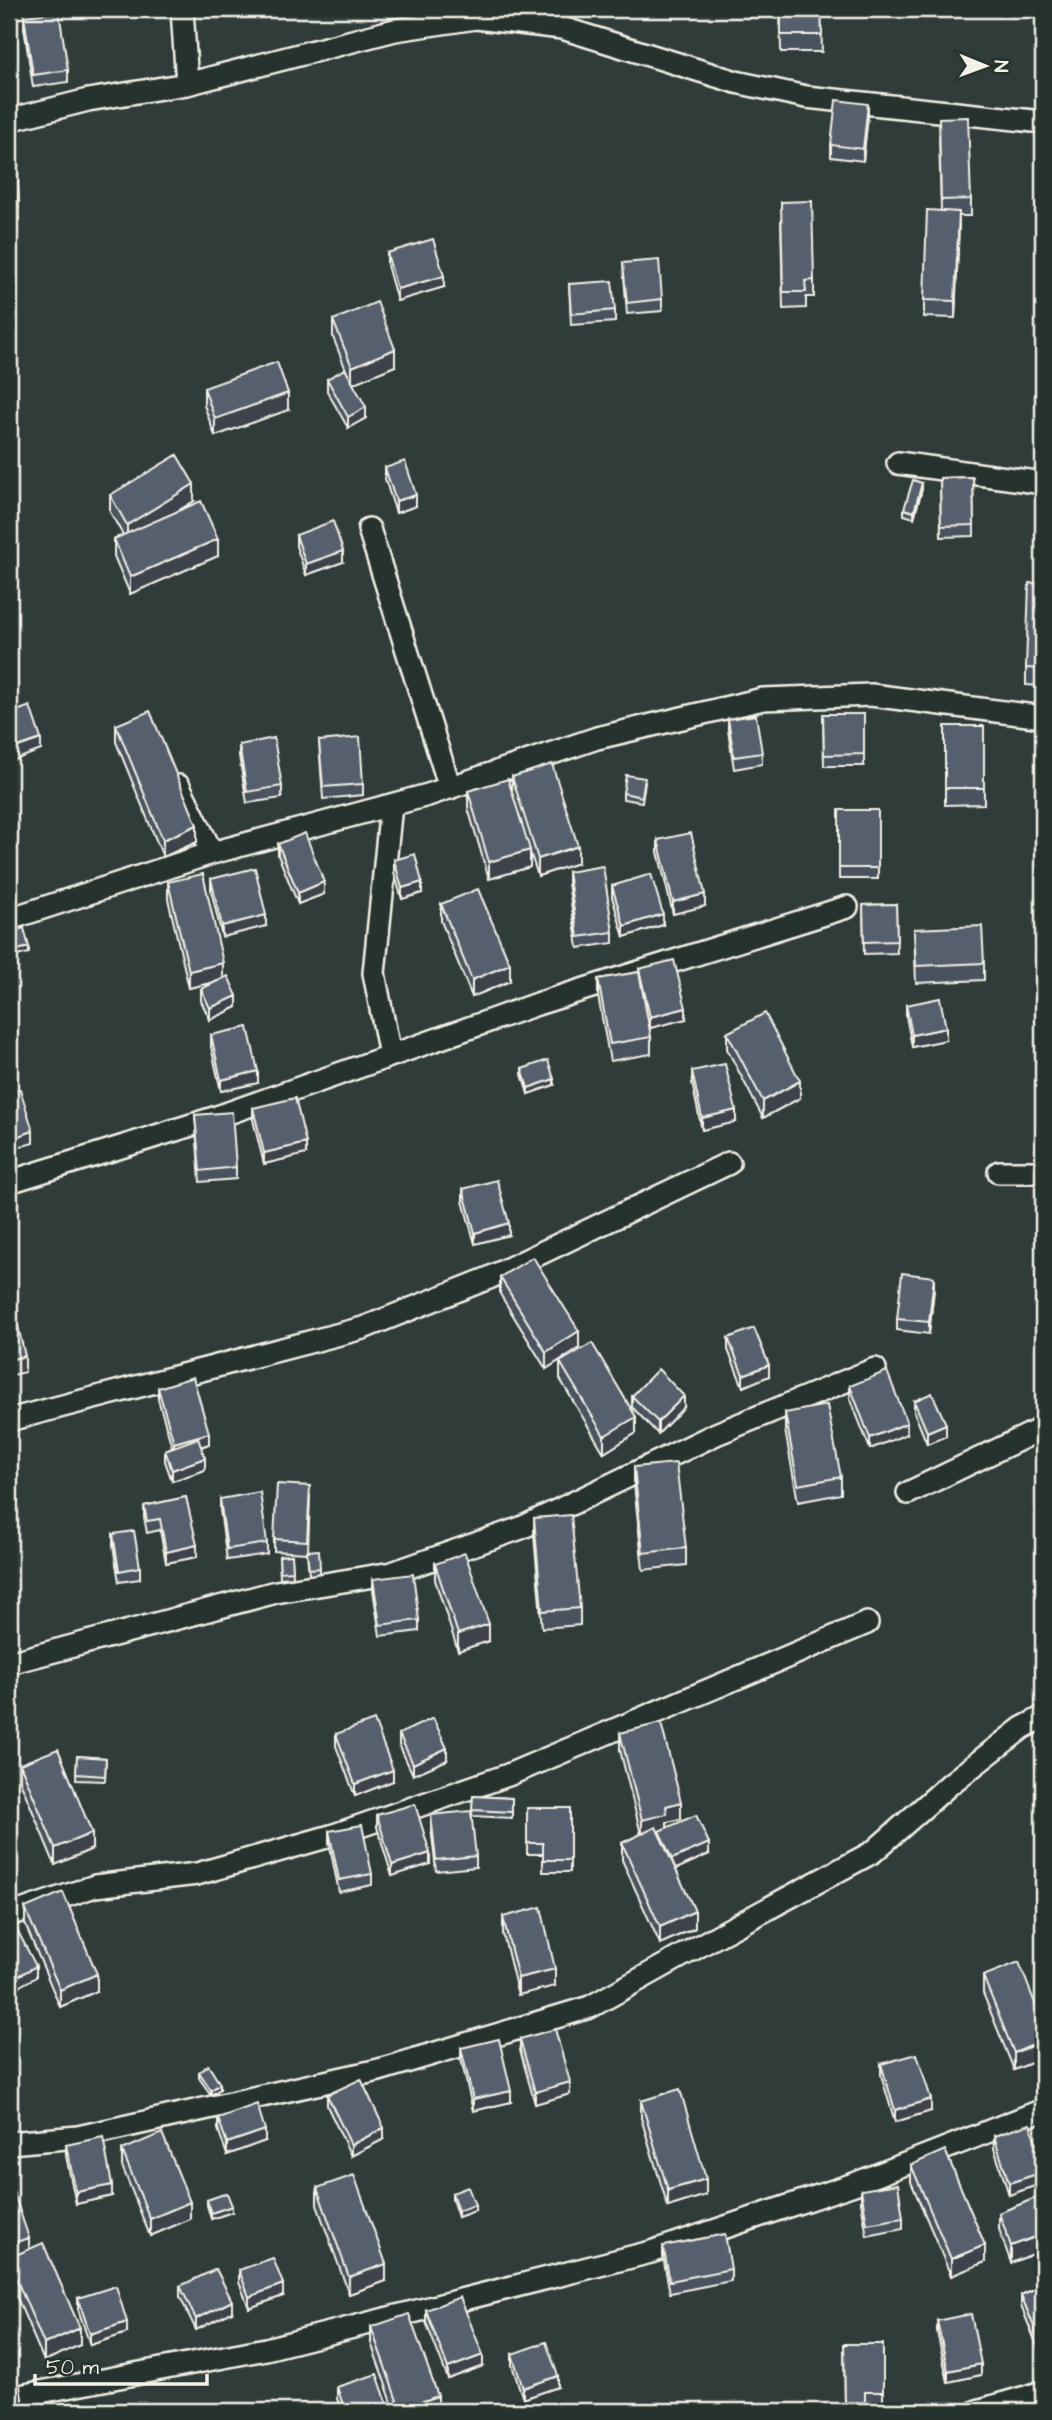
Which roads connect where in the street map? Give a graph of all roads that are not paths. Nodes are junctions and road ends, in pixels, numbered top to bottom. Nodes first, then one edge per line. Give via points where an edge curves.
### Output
1 (182, 9) edge
2 (187, 84) junction
3 (9, 120) edge
4 (1043, 122) edge
5 (898, 463) dead end
6 (1043, 483) edge
7 (369, 529) dead end
8 (1043, 718) edge
9 (170, 767) edge
10 (450, 788) junction
11 (391, 805) junction
12 (212, 853) junction
13 (847, 907) dead end
14 (9, 919) edge
15 (390, 1055) junction
16 (729, 1163) dead end
17 (999, 1172) dead end
18 (1043, 1172) edge
19 (9, 1182) edge
20 (875, 1369) dead end
21 (9, 1420) edge
22 (1043, 1428) edge
23 (908, 1493) dead end
24 (867, 1623) dead end
25 (9, 1663) edge
26 (1043, 1717) edge
27 (9, 1915) edge
28 (1043, 2110) edge
29 (9, 2143) edge
30 (1043, 2392) edge
31 (9, 2398) edge
32 (977, 2411) edge

1 - 2 street
2 - 3 street via 88,100
2 - 4 street via 395,30 476,19 562,28 736,82 806,97
5 - 6 street
7 - 10 street
8 - 10 street via 871,695 763,698 597,738
9 - 12 street
10 - 11 street
11 - 12 street
11 - 15 street via 374,973
12 - 14 street
13 - 15 street via 537,1003
15 - 19 street via 217,1117
16 - 21 street via 489,1278 363,1328
17 - 18 street
20 - 25 street via 716,1434 521,1528 393,1573 276,1592
22 - 23 street
24 - 27 street via 508,1775 334,1835 197,1874 95,1886
26 - 29 street via 1021,1728 950,1784 873,1852 590,2007 379,2070 78,2137
28 - 31 street via 854,2184 651,2252 266,2349
30 - 32 street

